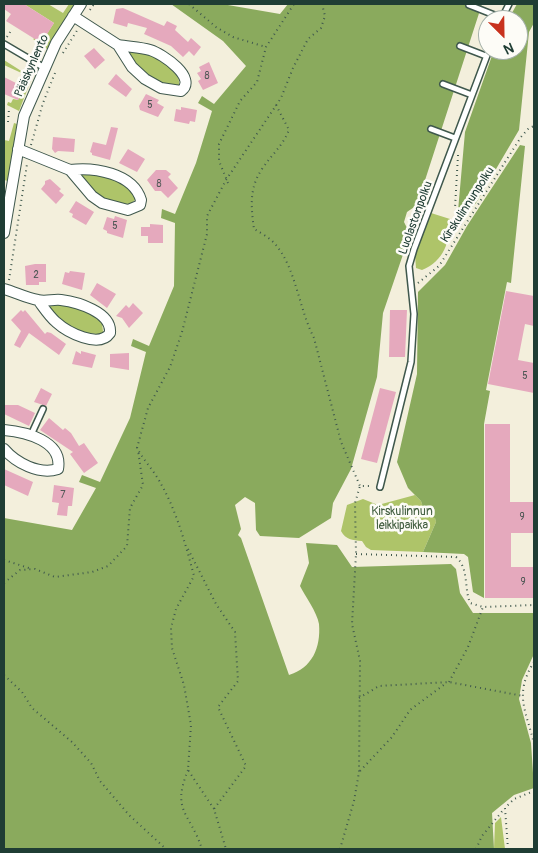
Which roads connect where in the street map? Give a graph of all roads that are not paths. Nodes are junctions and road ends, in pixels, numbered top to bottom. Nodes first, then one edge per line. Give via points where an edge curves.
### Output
1 (81, 4) edge
2 (469, 5) edge
3 (481, 10) edge
4 (73, 16) junction
5 (4, 44) edge
6 (118, 45) junction
7 (460, 46) dead end
8 (478, 51) edge
9 (484, 60) edge
10 (43, 68) junction
11 (443, 84) dead end
12 (472, 95) junction
13 (431, 129) dead end
14 (455, 138) junction
15 (18, 149) junction
16 (70, 170) junction
17 (4, 233) edge
18 (5, 289) edge
19 (38, 300) junction
20 (43, 408) dead end
21 (4, 430) edge
22 (31, 435) junction
23 (4, 449) edge
24 (380, 487) road end

1 - 4 street, Pääskynlento
2 - 3 lane
4 - 6 street
4 - 10 street, Pääskynlento
5 - 10 lane
6 - 6 street via 132,67 145,79 174,91 185,88 184,77 163,56 150,50
7 - 8 lane
9 - 12 lane, Luolastonpolku
10 - 15 street, Pääskynlento via 24,116
11 - 12 lane
12 - 14 lane, Luolastonpolku
13 - 14 lane
14 - 24 lane, Luolastonpolku via 410,266 414,314 411,362
15 - 16 street
15 - 17 street, Pääskynlento
16 - 16 street via 102,203 128,210 140,205 138,193 117,177 91,169
18 - 19 street
19 - 19 street via 56,322 70,331 100,339 106,338 110,332 105,319 87,307 63,300
20 - 22 lane
21 - 22 street
22 - 23 street via 56,452 58,469 51,472 36,469

